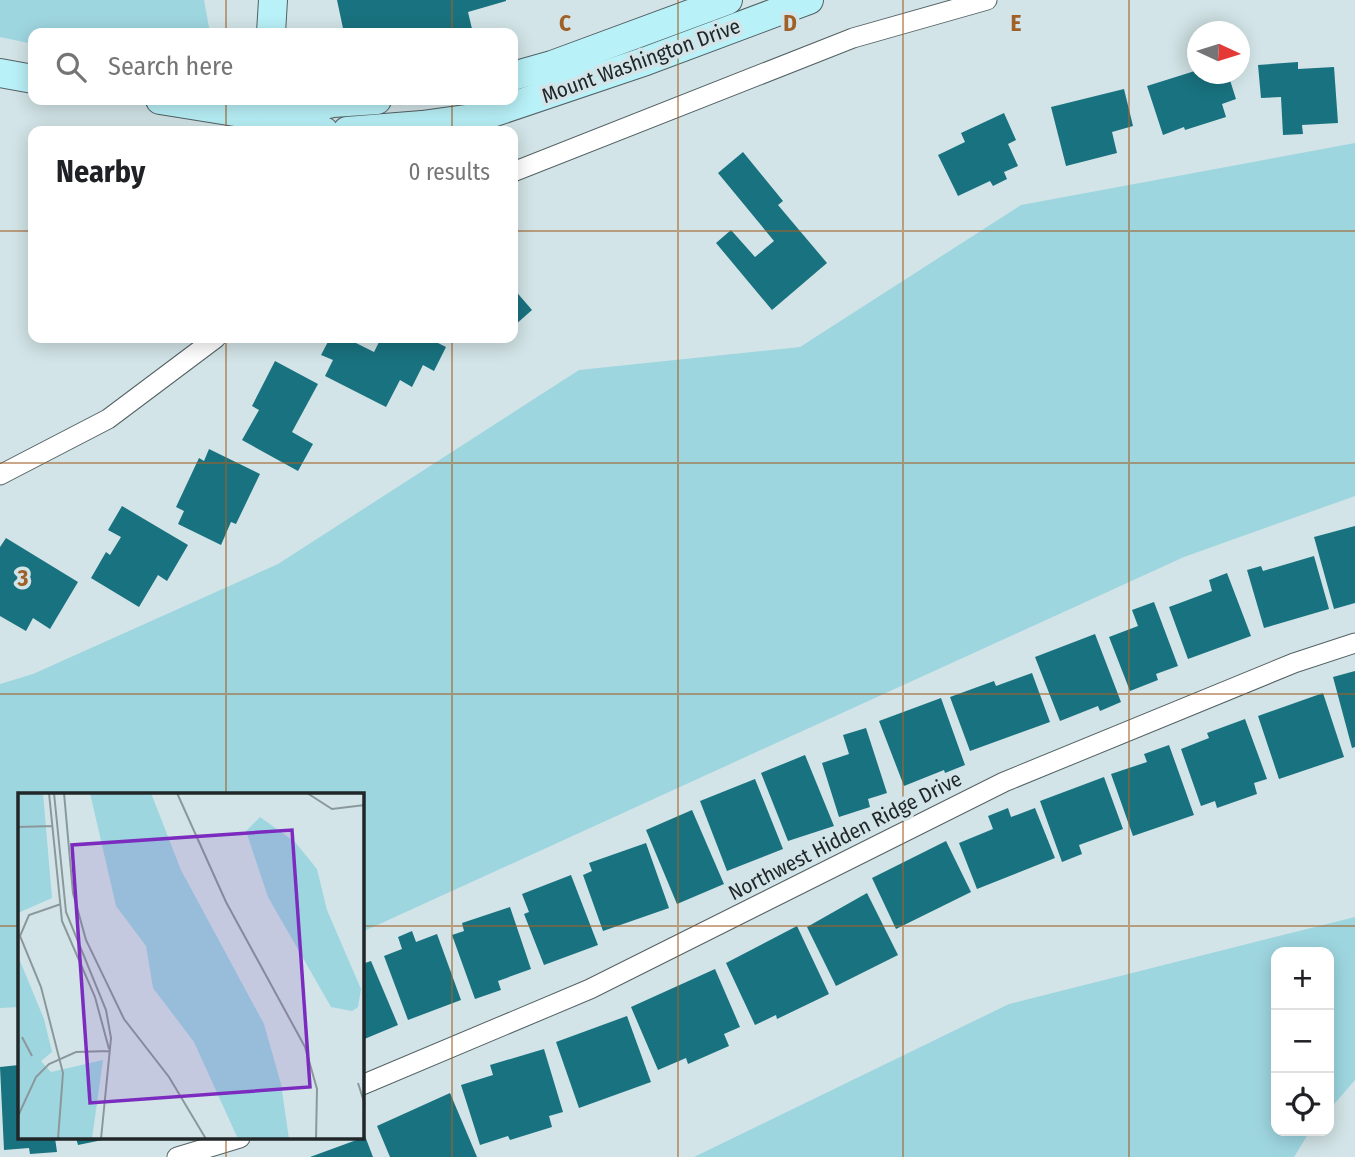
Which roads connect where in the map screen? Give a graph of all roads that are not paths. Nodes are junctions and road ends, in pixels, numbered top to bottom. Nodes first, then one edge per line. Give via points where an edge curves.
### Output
1 (273, 0) edge
2 (728, 0) edge
3 (809, 0) edge
4 (987, 0) edge
5 (271, 28) edge
6 (0, 73) edge
7 (518, 75) edge
8 (28, 78) edge
9 (518, 104) edge
10 (219, 105) edge
11 (311, 105) edge
12 (516, 105) edge
13 (267, 109) edge
14 (311, 126) edge
15 (409, 126) edge
16 (518, 170) edge
17 (209, 343) edge
18 (0, 475) edge
19 (1355, 643) edge
20 (364, 1084) edge
21 (233, 1140) edge
22 (177, 1157) edge

1 - 5 main road
2 - 7 main road, Mount Washington Drive
3 - 9 main road, Mount Washington Drive
4 - 16 street via 853,38
6 - 8 main road
10 - 13 main road
11 - 13 main road
12 - 15 main road, Mount Washington Drive via 480,117
13 - 14 main road
17 - 18 street via 108,419
19 - 20 street, Northwest Hidden Ridge Drive via 1294,663 1004,782 590,989
21 - 22 street

